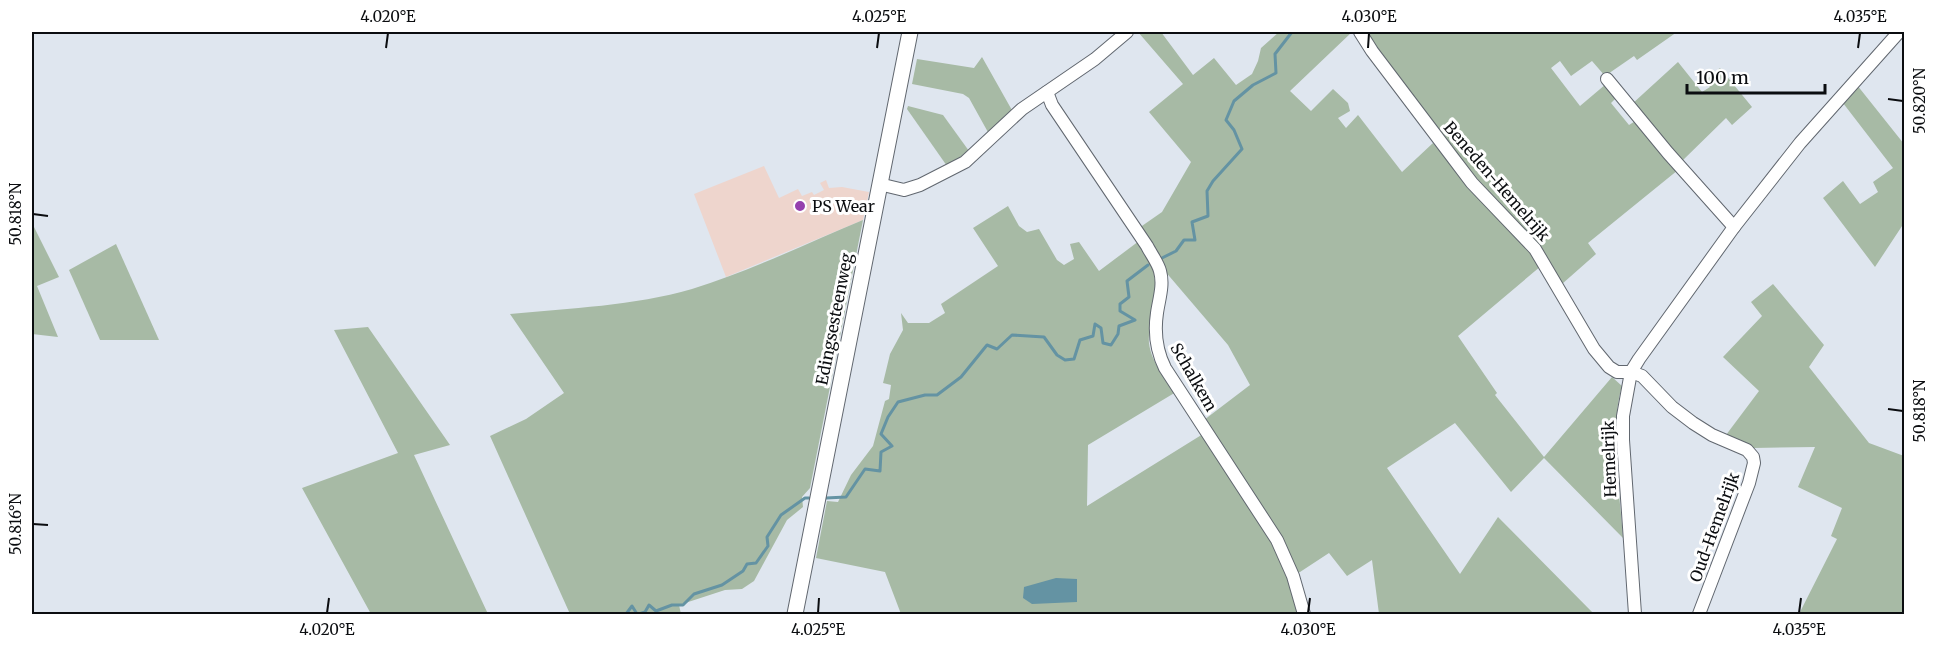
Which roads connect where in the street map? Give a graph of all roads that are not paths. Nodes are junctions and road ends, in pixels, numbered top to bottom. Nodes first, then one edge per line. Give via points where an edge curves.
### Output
1 (910, 32) edge
2 (1127, 32) edge
3 (1360, 32) edge
4 (1899, 32) edge
5 (1607, 79) dead end
6 (1047, 92) junction
7 (879, 184) junction
8 (1734, 227) junction
9 (1631, 372) junction
10 (795, 615) edge
11 (1304, 615) edge
12 (1635, 615) edge
13 (1700, 615) edge

1 - 7 main road, Edingsesteenweg
2 - 6 street
3 - 9 street, Beneden-Hemelrijk via 1472,183 1533,245 1594,349 1617,372
4 - 8 street, Hemelrijk via 1800,143
5 - 8 street
6 - 7 street via 1022,109 965,162 904,190
6 - 11 street, Schalkem via 1160,269 1156,337 1159,356 1277,540
7 - 10 main road, Edingsesteenweg
8 - 9 street, Hemelrijk
9 - 12 street, Hemelrijk via 1623,440
9 - 13 street, Oud-Hemelrijk via 1642,376 1693,423 1747,450 1752,457 1749,483

